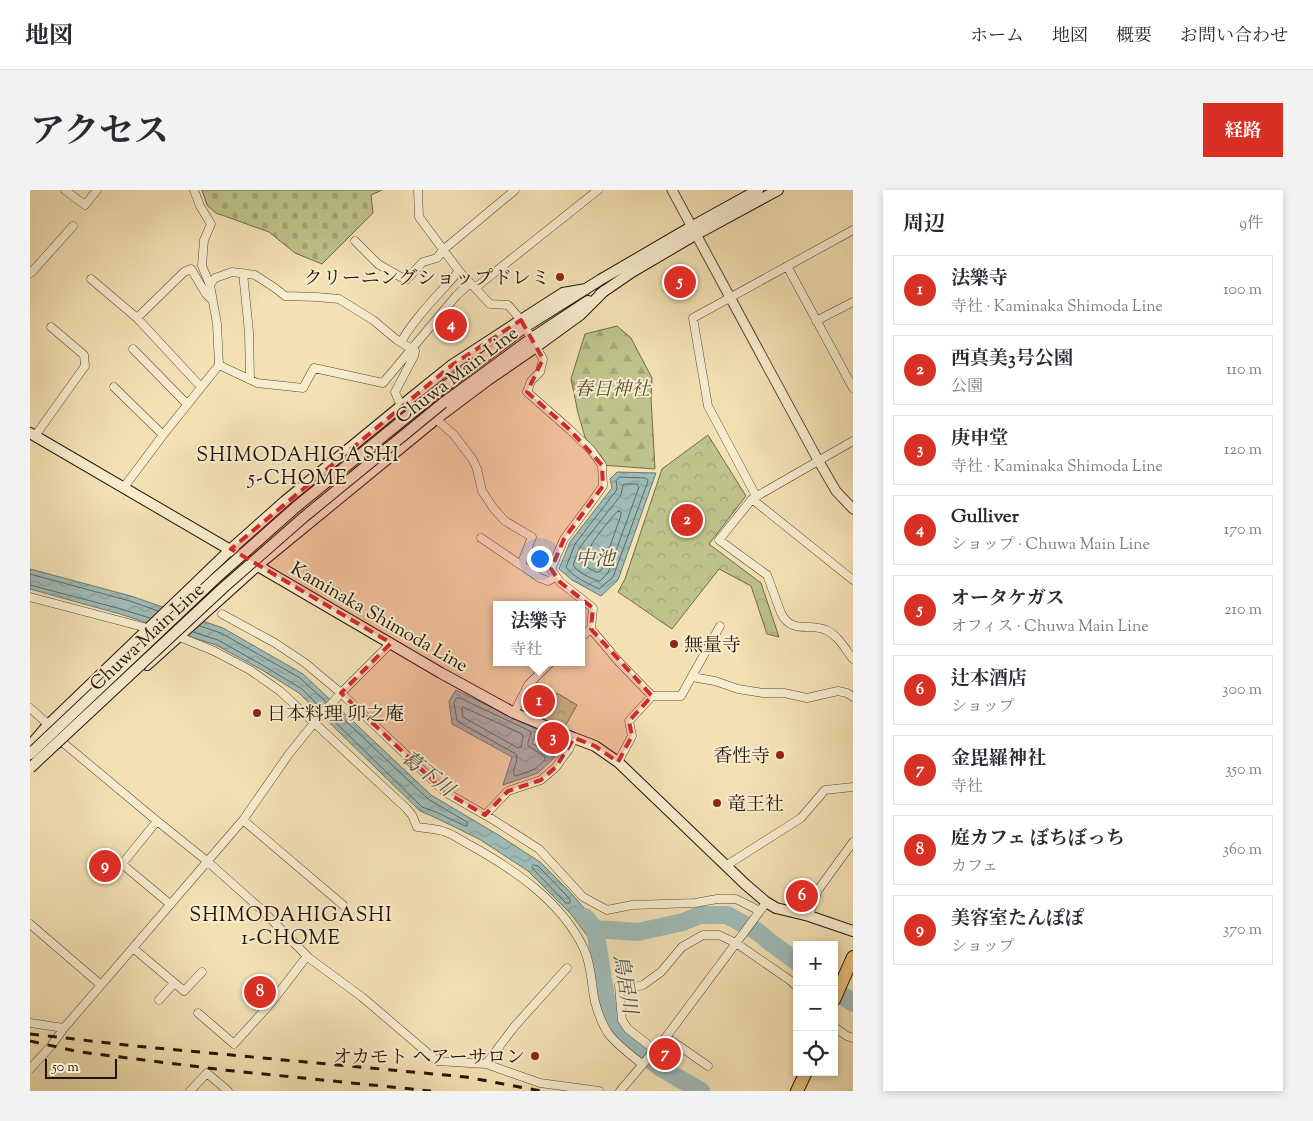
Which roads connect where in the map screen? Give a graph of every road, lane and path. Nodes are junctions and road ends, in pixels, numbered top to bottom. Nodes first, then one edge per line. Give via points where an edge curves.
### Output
1 (65, 190) edge
2 (97, 190) edge
3 (194, 190) edge
4 (418, 190) edge
5 (515, 190) edge
6 (598, 190) edge
7 (672, 190) edge
8 (758, 190) edge
9 (778, 190) edge
10 (73, 226) dead end
11 (853, 230) edge
12 (693, 231) junction
13 (355, 241) dead end
14 (443, 250) junction
15 (787, 266) junction
16 (30, 271) edge
17 (459, 271) junction
18 (243, 273) junction
19 (91, 279) dead end
20 (210, 285) junction
21 (473, 286) junction
22 (730, 297) junction
23 (212, 300) junction
24 (853, 302) edge
25 (137, 318) junction
26 (816, 321) junction
27 (523, 324) junction
28 (51, 327) dead end
29 (401, 342) junction
30 (534, 343) junction
31 (412, 348) junction
32 (133, 350) dead end
33 (218, 365) junction
34 (850, 373) edge
35 (250, 379) junction
36 (114, 387) dead end
37 (201, 387) junction
38 (853, 388) edge
39 (187, 404) junction
40 (401, 406) junction
41 (436, 419) junction
42 (32, 434) edge
43 (163, 435) junction
44 (853, 441) edge
45 (818, 460) junction
46 (124, 487) junction
47 (754, 497) junction
48 (853, 510) edge
49 (480, 538) dead end
50 (230, 549) junction
51 (258, 565) junction
52 (521, 565) junction
53 (556, 577) junction
54 (853, 580) edge
55 (30, 597) edge
56 (584, 601) edge
57 (585, 602) edge
58 (222, 614) dead end
59 (720, 626) dead end
60 (149, 628) junction
61 (592, 629) junction
62 (585, 634) edge
63 (179, 637) junction
64 (391, 643) junction
65 (853, 659) edge
66 (547, 666) edge
67 (692, 677) junction
68 (341, 693) junction
69 (652, 696) junction
70 (853, 697) edge
71 (30, 708) edge
72 (514, 713) junction
73 (314, 723) junction
74 (49, 725) junction
75 (574, 738) junction
76 (61, 741) junction
77 (30, 742) edge
78 (30, 746) edge
79 (30, 754) edge
80 (618, 762) junction
81 (30, 768) edge
82 (30, 773) edge
83 (853, 787) edge
84 (485, 815) junction
85 (243, 820) junction
86 (157, 821) junction
87 (853, 842) edge
88 (207, 861) junction
89 (727, 865) junction
90 (170, 904) junction
91 (343, 905) dead end
92 (763, 906) junction
93 (809, 916) junction
94 (30, 924) edge
95 (853, 931) edge
96 (736, 943) junction
97 (133, 948) junction
98 (308, 956) junction
99 (853, 957) edge
100 (567, 968) dead end
101 (202, 972) dead end
102 (174, 983) junction
103 (101, 985) junction
104 (796, 986) edge
105 (838, 991) edge
106 (159, 1000) dead end
107 (198, 1012) dead end
108 (30, 1023) edge
109 (64, 1028) junction
110 (838, 1030) edge
111 (666, 1037) junction
112 (853, 1038) edge
113 (654, 1050) junction
114 (486, 1064) junction
115 (642, 1064) junction
116 (708, 1066) dead end
117 (30, 1069) edge
118 (804, 1076) edge
119 (190, 1091) edge
120 (228, 1091) edge
121 (599, 1091) edge
122 (620, 1091) edge
123 (797, 1091) edge

1 - 2 street via 85,205
3 - 20 street via 211,224 204,240 202,266
4 - 14 street via 419,217
5 - 14 street
6 - 21 street
7 - 12 street
8 - 12 main road
9 - 12 main road
10 - 16 street
11 - 15 street
12 - 22 street
12 - 27 main road via 586,289 563,294
12 - 30 main road via 604,291 580,315
13 - 14 street via 378,264 406,280 423,262 437,258
14 - 17 street
15 - 22 street
15 - 26 street
17 - 21 street
17 - 29 street
18 - 20 street via 232,272 215,278
18 - 29 street via 255,275 285,296 339,299
18 - 35 street
19 - 25 street
20 - 23 street
21 - 27 street via 490,304 508,305
21 - 31 street via 456,296
22 - 45 street
22 - 47 street via 693,318 708,406
23 - 25 street via 192,269 184,272
23 - 33 street via 217,324
24 - 26 street
25 - 37 street
26 - 34 street
27 - 30 street
27 - 40 main road via 452,365
27 - 79 main road, Chuwa Main Line, bridge via 296,507
28 - 42 street via 84,355 85,366
29 - 31 street
30 - 41 main road
30 - 53 street via 543,359 540,372 531,381 527,392 591,450 602,465 603,486 564,539 551,568
30 - 81 main road, Chuwa Main Line, bridge via 443,403 304,517
31 - 35 street via 383,383 314,368 303,388 257,383
31 - 40 street via 414,356 394,392
32 - 39 street
33 - 35 street
33 - 37 street
34 - 38 street
36 - 43 street
37 - 39 street
39 - 43 street
40 - 50 main road
41 - 51 main road
41 - 52 street via 454,435 473,460 482,491 494,508 505,521 532,537
42 - 46 main road, Kaminaka Shimoda Line
43 - 46 street
44 - 45 street
45 - 47 street
45 - 48 street via 836,491
46 - 50 main road, Kaminaka Shimoda Line
47 - 54 street
47 - 65 street via 719,540 767,575 780,613 788,623 826,630 837,638
49 - 52 street
50 - 51 main road, Kaminaka Shimoda Line
50 - 60 main road
51 - 63 main road
51 - 64 main road, Kaminaka Shimoda Line
52 - 53 street via 548,581
53 - 56 street
55 - 60 street
57 - 61 street via 593,608
58 - 68 street via 305,663
59 - 67 street
60 - 63 street
60 - 74 main road
61 - 62 street
61 - 69 street
63 - 73 street via 250,670 280,691
63 - 76 main road
64 - 68 street
64 - 72 main road, Kaminaka Shimoda Line
66 - 72 street via 528,685
67 - 69 street via 681,696
67 - 70 street via 763,694 784,693 807,698 838,691
68 - 73 street
68 - 84 street via 445,792
69 - 80 street via 630,720 632,736
71 - 74 street
72 - 75 main road, Kaminaka Shimoda Line
73 - 85 street via 288,754
73 - 115 street via 412,814 417,828 445,831 480,851 515,872 561,913 585,951 602,1022 609,1034
74 - 77 street
74 - 78 main road
75 - 80 main road, Kaminaka Shimoda Line via 595,746
75 - 84 street via 556,767 541,780 508,791
76 - 81 main road
76 - 82 street
76 - 86 street
80 - 89 main road, Kaminaka Shimoda Line
83 - 89 street via 825,790 801,818
84 - 92 street via 539,849 583,897 607,910 632,905 695,904 716,899 736,899
85 - 88 street
85 - 91 street
86 - 88 street
86 - 90 street via 122,864
87 - 93 street via 818,890
88 - 90 street
88 - 98 street
89 - 92 main road, Kaminaka Shimoda Line
90 - 97 street
92 - 93 main road, Kaminaka Shimoda Line
92 - 96 street
93 - 95 main road, Kaminaka Shimoda Line
94 - 103 street
96 - 104 street
96 - 111 street
96 - 113 street via 719,935 703,935 682,947 662,972 643,985 627,989 619,986 622,1020
97 - 102 street
97 - 103 street
98 - 107 street via 272,1003 234,1044
98 - 114 street via 437,1061
99 - 105 highway
100 - 114 street
101 - 102 street via 184,991
102 - 106 street
103 - 109 street
108 - 109 street
109 - 117 street
110 - 112 street
111 - 113 street
111 - 116 street
113 - 115 street
114 - 121 street via 540,1082
115 - 122 street
118 - 123 highway
119 - 120 street via 207,1073

